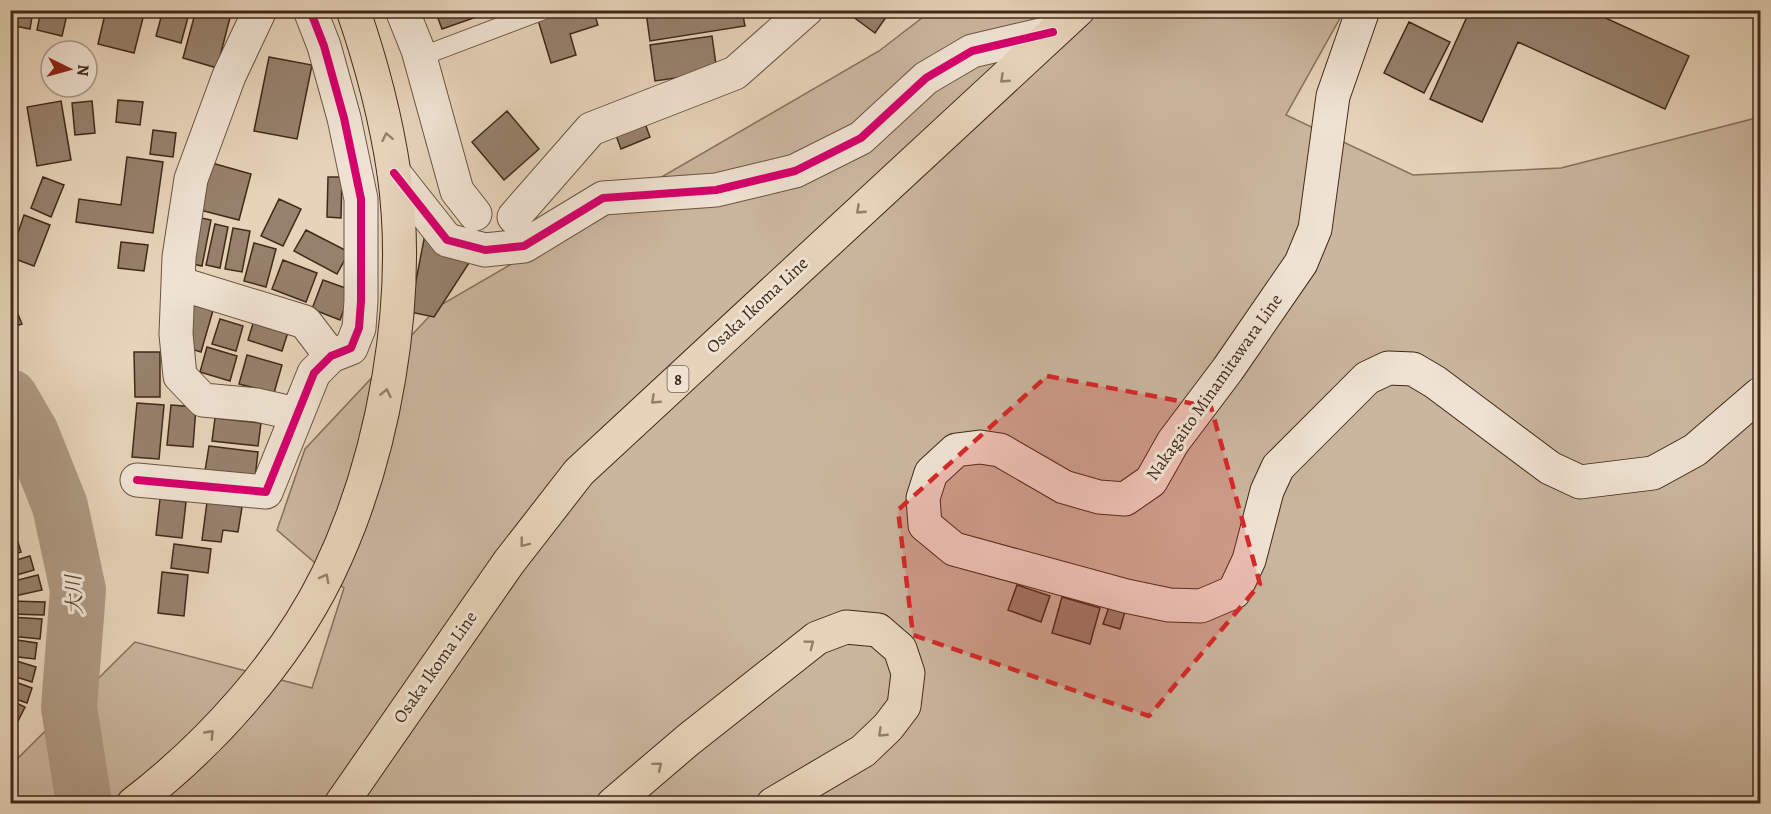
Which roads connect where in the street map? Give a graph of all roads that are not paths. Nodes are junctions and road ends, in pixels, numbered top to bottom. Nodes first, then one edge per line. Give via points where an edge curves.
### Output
1 (260, 10) edge
2 (310, 10) edge
3 (353, 10) edge
4 (402, 10) edge
5 (544, 10) edge
6 (806, 10) edge
7 (1078, 10) edge
8 (1363, 10) edge
9 (1053, 32) junction
10 (420, 57) junction
11 (394, 173) junction
12 (475, 214) dead end
13 (514, 217) dead end
14 (178, 283) junction
15 (331, 356) junction
16 (1761, 394) edge
17 (297, 414) junction
18 (137, 480) dead end
19 (133, 804) edge
20 (341, 804) edge
21 (613, 804) edge
22 (773, 804) edge

1 - 14 street via 229,76 191,179
2 - 15 street via 344,118 361,199 359,328 351,348
11 -> 3 main road via 380,105
4 - 10 street
5 - 10 lane
6 - 13 street via 735,73 591,129
7 - 9 main road, Osaka Ikoma Line / 8
8 - 16 street, Nakagaito Minamitawara Line via 1333,96 1315,230 1301,263 1173,442 1151,481 1125,499 1099,497 1064,487 1000,450 956,450 931,473 923,498 925,525 954,549 1126,596 1169,605 1201,606 1234,592 1249,560 1267,491 1278,467 1367,378 1388,368 1413,369 1435,382 1550,468 1580,482 1653,473 1695,450
9 - 11 street via 972,51 926,78 861,138 795,171 716,190 603,198 524,246 485,250 447,240
9 -> 20 main road, Osaka Ikoma Line / 8 via 579,472 509,562
10 - 12 street via 457,191
19 -> 11 main road via 169,776 257,684 296,630 328,574 368,470 388,387 399,297
14 - 15 street via 305,322
14 - 17 street via 176,334 180,376 203,400 257,405
15 - 17 street via 314,373
17 - 18 street via 266,492
21 -> 22 main road via 817,638 846,627 878,630 900,649 909,673 904,706 863,751

